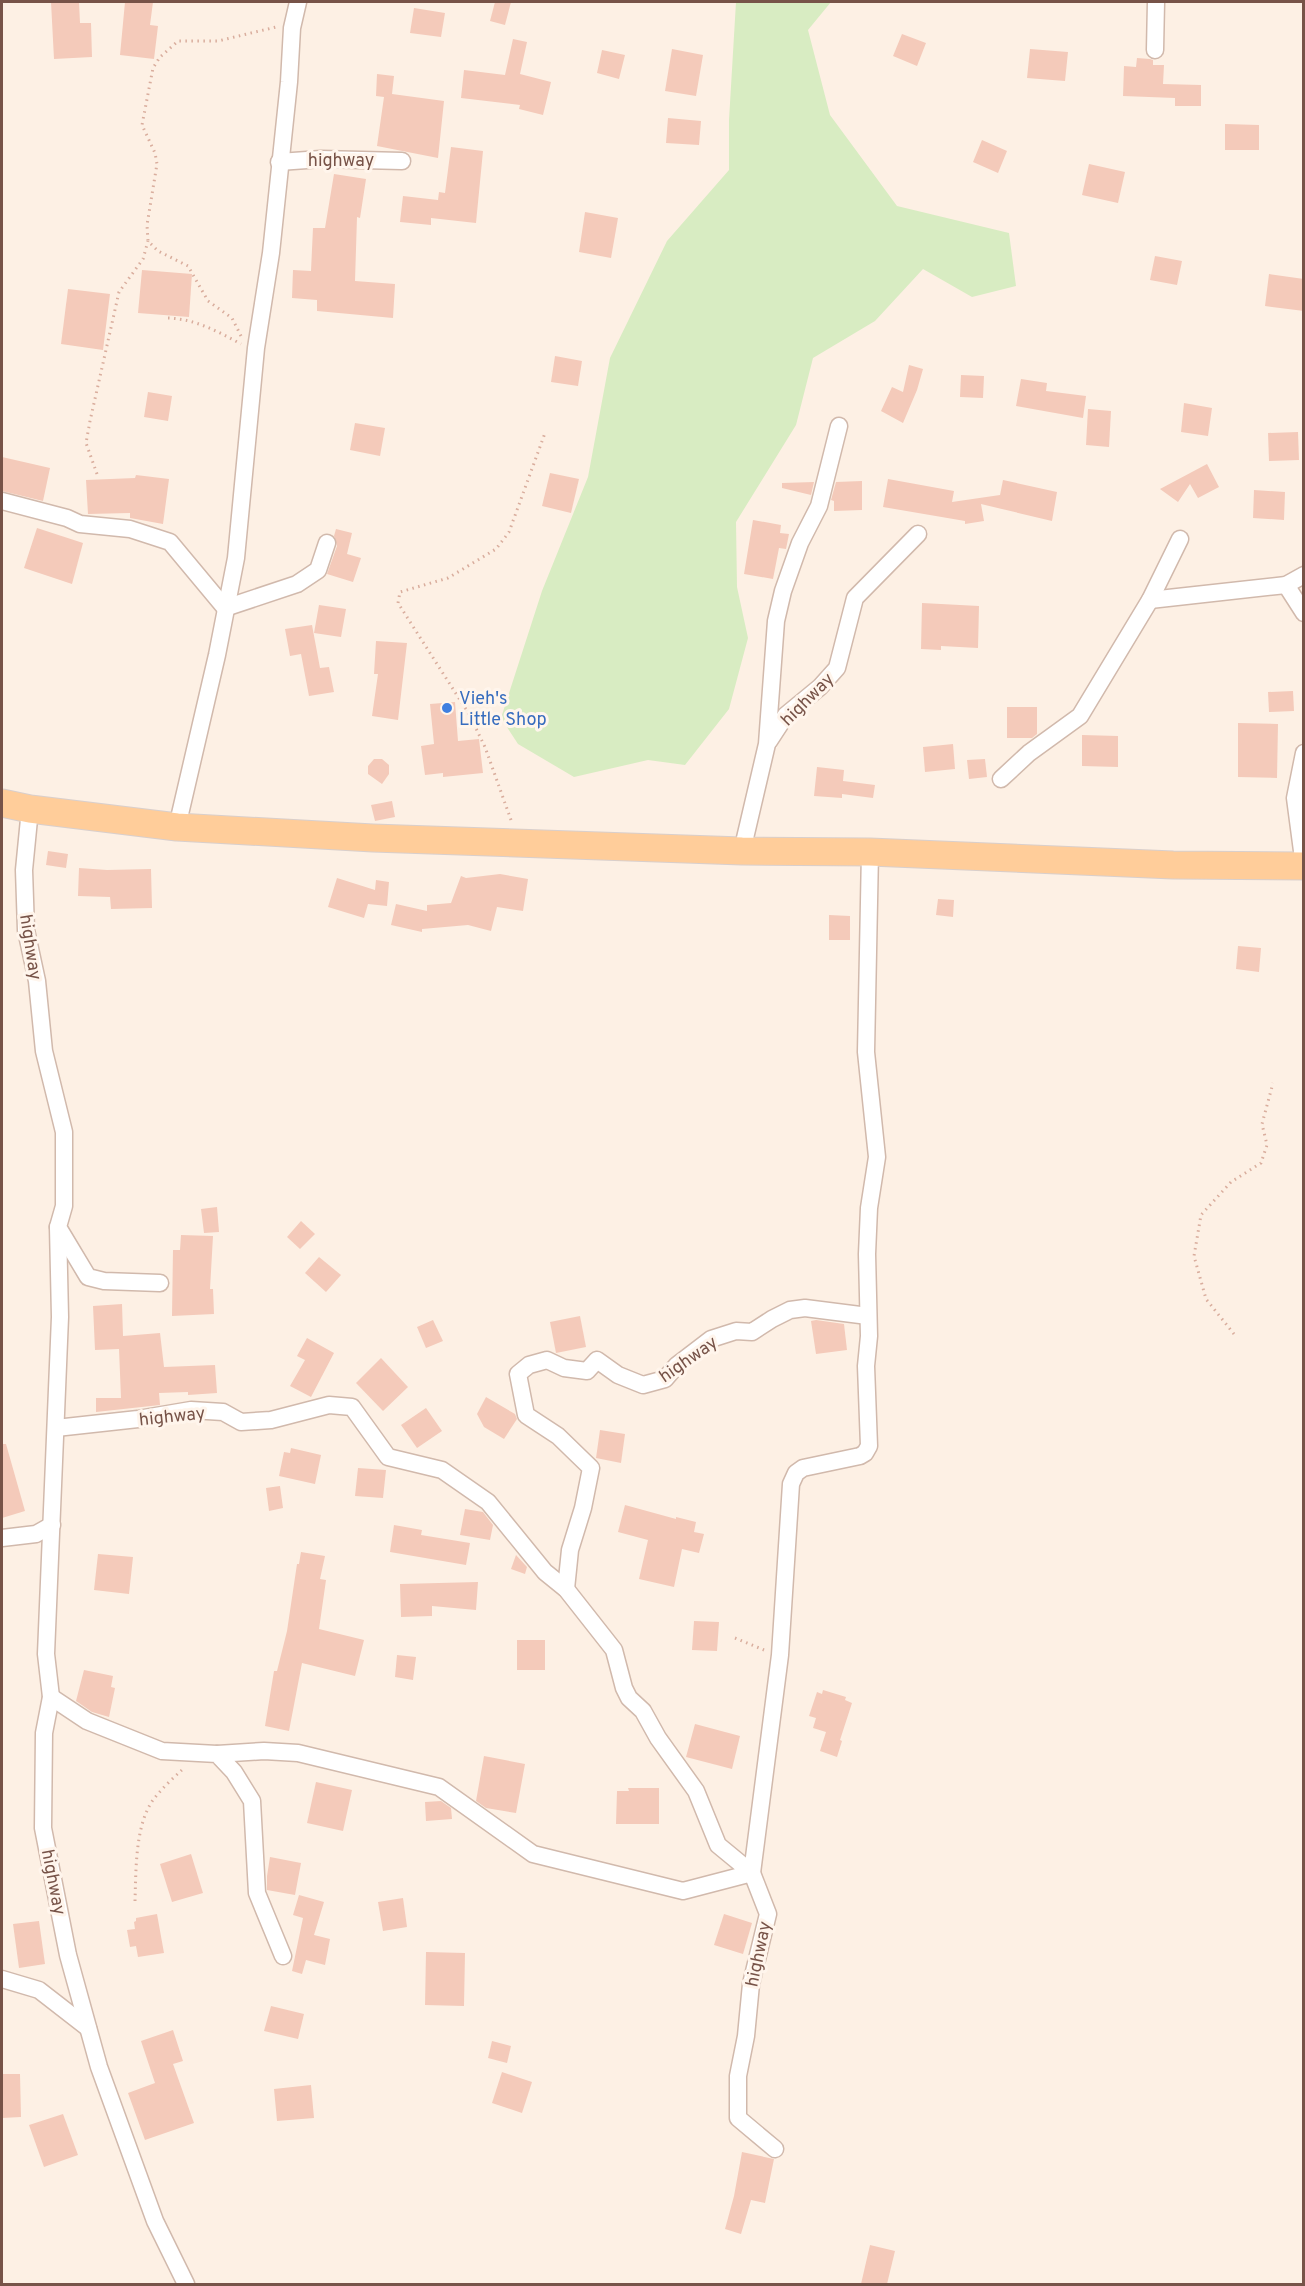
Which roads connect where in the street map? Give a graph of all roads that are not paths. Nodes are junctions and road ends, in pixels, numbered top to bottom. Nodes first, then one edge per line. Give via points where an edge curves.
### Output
1 (298, 2) edge
2 (1156, 2) edge
3 (1155, 50) dead end
4 (402, 161) dead end
5 (279, 162) junction
6 (839, 426) dead end
7 (2, 501) edge
8 (918, 534) dead end
9 (1180, 539) dead end
10 (327, 543) dead end
11 (1304, 575) edge
12 (1286, 585) junction
13 (1150, 600) junction
14 (225, 608) junction
15 (1304, 613) edge
16 (767, 744) junction
17 (1304, 753) edge
18 (1001, 779) dead end
19 (2, 803) edge
20 (30, 809) junction
21 (177, 827) junction
22 (742, 851) junction
23 (870, 852) junction
24 (1304, 866) edge
25 (58, 1227) junction
26 (159, 1283) dead end
27 (868, 1316) junction
28 (56, 1428) junction
29 (52, 1525) junction
30 (2, 1538) edge
31 (566, 1589) junction
32 (51, 1697) junction
33 (209, 1754) junction
34 (752, 1873) junction
35 (283, 1956) dead end
36 (2, 1979) edge
37 (88, 2028) junction
38 (775, 2149) dead end
39 (186, 2284) edge

1 - 5 street
2 - 3 street
4 - 5 street, highway
5 - 14 street via 236,558
6 - 16 street, highway via 819,506 783,591 776,621
7 - 14 street via 80,524 130,529 170,542
8 - 16 street, highway via 855,598 837,668 786,715
9 - 13 street
10 - 14 street via 318,570 297,584
11 - 12 street
12 - 13 street
12 - 15 street
13 - 18 street via 1080,716
14 - 21 street
16 - 22 street, highway
17 - 24 street via 1295,798
19 - 20 main road
20 - 21 main road
20 - 25 street, highway via 24,870 26,930 37,981 44,1051 64,1132 64,1206
21 - 22 main road
22 - 23 main road
23 - 24 main road via 1173,865
23 - 27 street via 866,1052 877,1157 869,1208
25 - 26 street via 88,1277
25 - 28 street, highway
27 - 31 street, highway via 805,1308 790,1310 752,1332 736,1331 711,1339 665,1379 643,1385 618,1375 597,1360 587,1371 564,1368 547,1360 529,1365 518,1374 526,1414 558,1436 591,1468 570,1550
27 - 34 street via 865,1453 803,1468 791,1484 780,1655
28 - 29 street, highway
28 - 31 street, highway via 191,1410 223,1412 241,1422 272,1420 329,1405 352,1407 388,1457 442,1470 488,1502 545,1572
29 - 30 street via 36,1534
29 - 32 street, highway via 46,1654
31 - 34 street, highway via 614,1650 629,1698 643,1711 696,1791 718,1845
32 - 33 street via 87,1721 162,1751
32 - 37 street, highway via 44,1733 44,1828 68,1955
33 - 34 street via 298,1753 439,1787 533,1854 683,1891
33 - 35 street via 234,1772 252,1801 257,1893
34 - 38 street, highway via 768,1914 751,1984 738,2076 738,2118
36 - 37 street via 39,1990
37 - 39 street, highway via 155,2221

